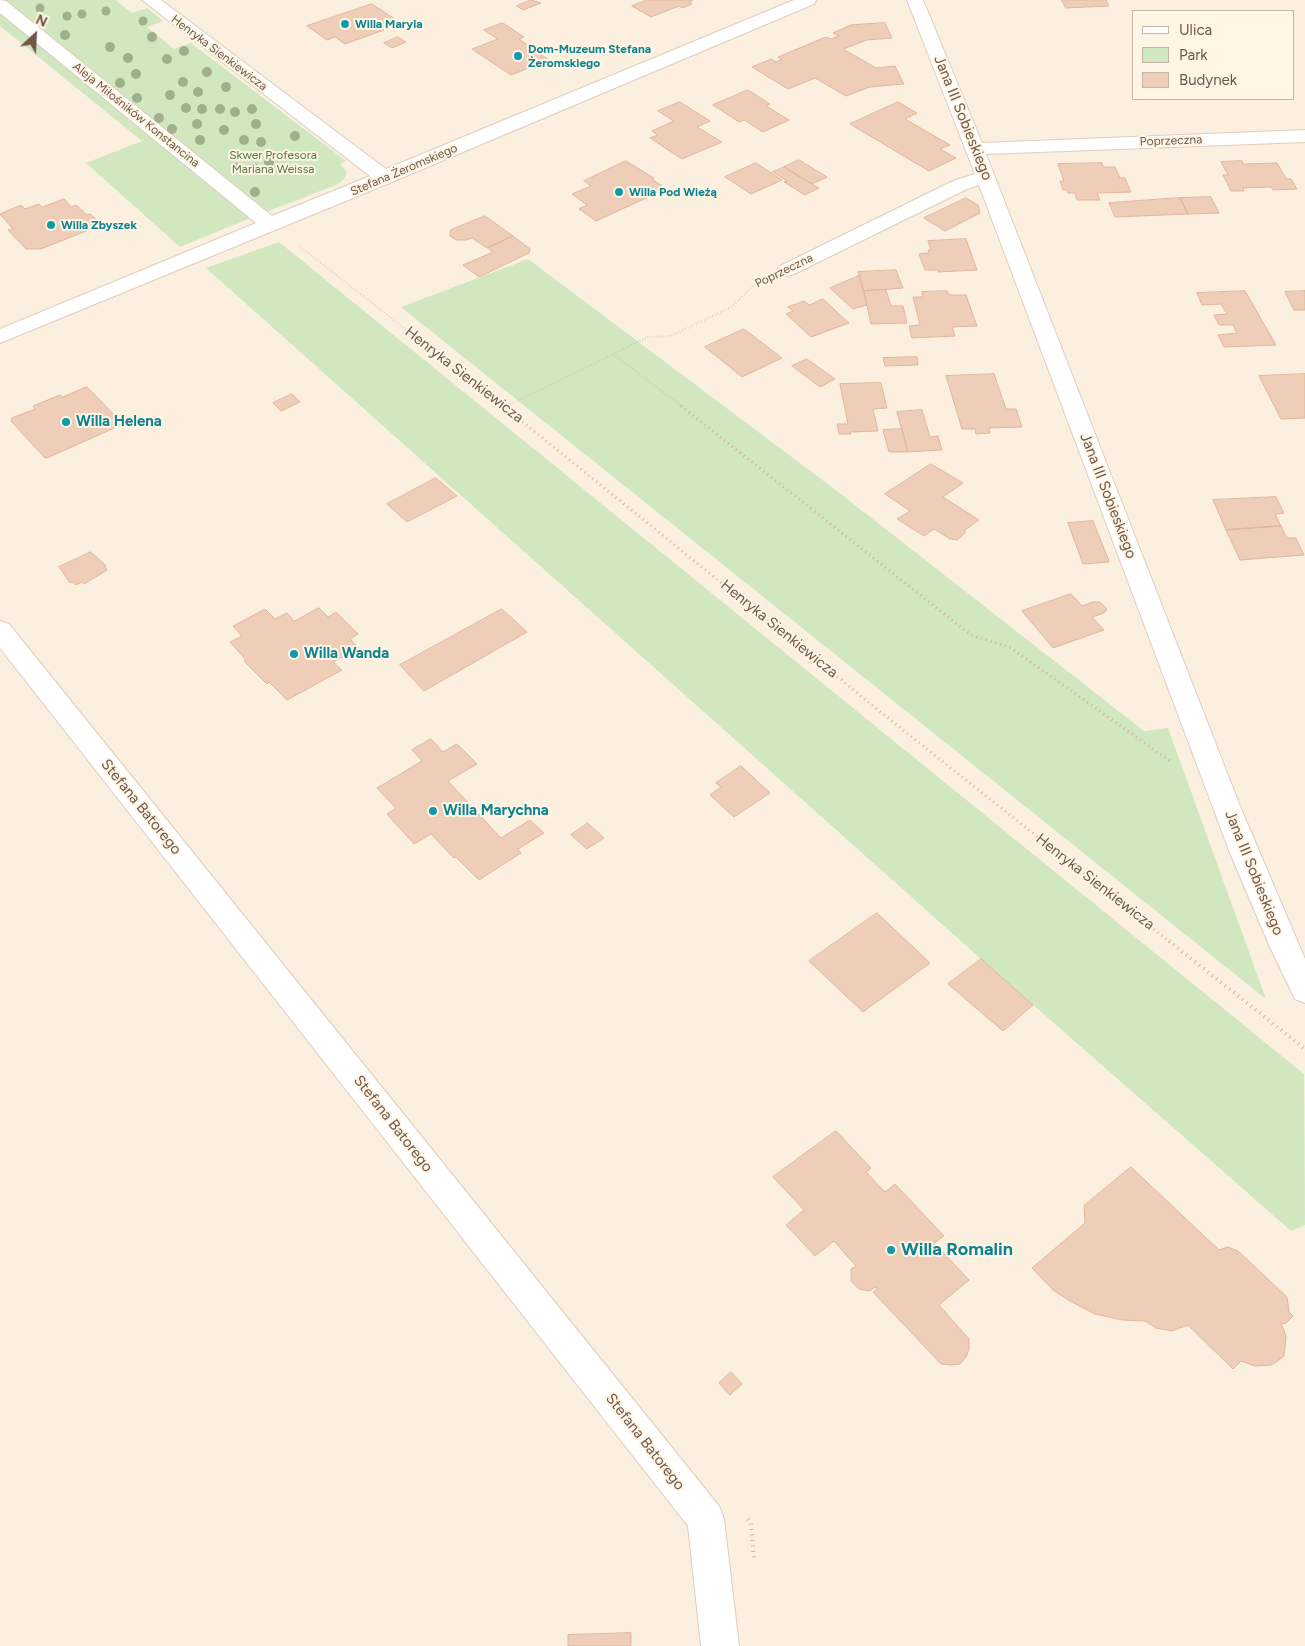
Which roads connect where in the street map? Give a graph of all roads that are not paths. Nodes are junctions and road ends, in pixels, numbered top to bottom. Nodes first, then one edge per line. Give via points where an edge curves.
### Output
1 (150, 0) edge
2 (808, 0) edge
3 (915, 0) edge
4 (0, 5) edge
5 (1305, 136) edge
6 (976, 149) junction
7 (987, 177) junction
8 (385, 178) junction
9 (271, 225) junction
10 (787, 270) road end
11 (0, 337) edge
12 (0, 630) edge
13 (1305, 990) edge
14 (720, 1646) edge

1 - 8 street, Henryka Sienkiewicza
2 - 8 street, Stefana Żeromskiego
3 - 6 street, Jana III Sobieskiego
4 - 9 street, Aleja Miłośników Konstancina
5 - 6 street, Poprzeczna
6 - 7 street, Jana III Sobieskiego
7 - 10 street, Poprzeczna via 960,185
7 - 13 street, Jana III Sobieskiego via 1225,801 1278,935
8 - 9 street, Stefana Żeromskiego
9 - 11 street, Stefana Żeromskiego
12 - 14 street, Stefana Batorego via 706,1519

